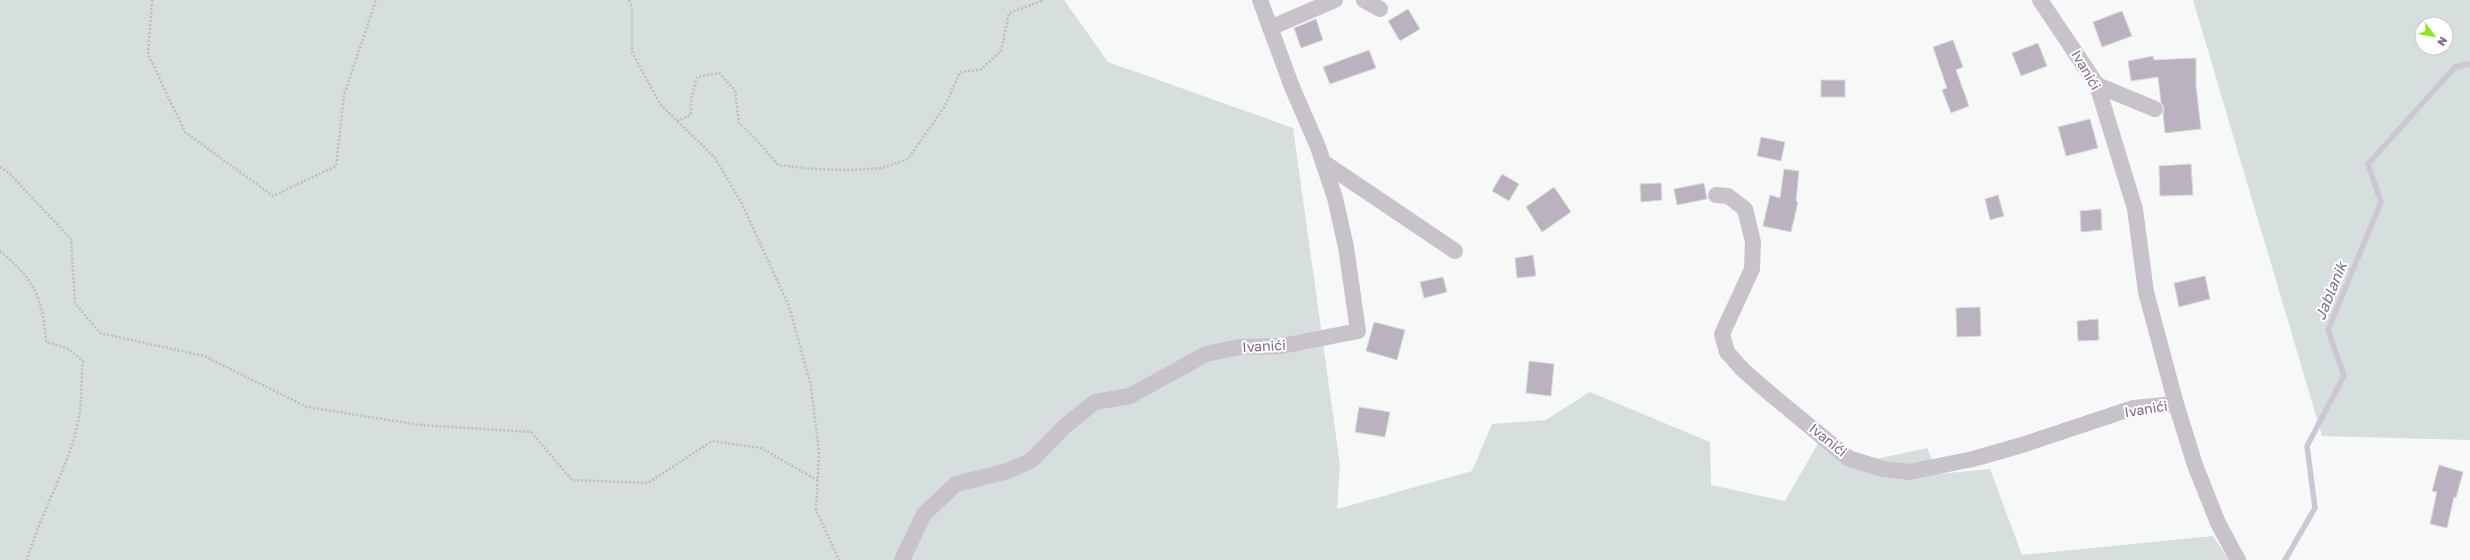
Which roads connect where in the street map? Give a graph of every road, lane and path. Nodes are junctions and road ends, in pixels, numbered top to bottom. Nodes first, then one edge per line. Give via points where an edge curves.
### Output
1 (152, 0) edge
2 (376, 0) edge
3 (629, 0) edge
4 (1044, 0) edge
5 (1260, 0) edge
6 (1335, 0) edge
7 (1364, 0) edge
8 (2040, 0) edge
9 (1380, 9) dead end
10 (1270, 28) junction
11 (2098, 85) junction
12 (2155, 110) dead end
13 (677, 121) junction
14 (1323, 162) junction
15 (0, 167) edge
16 (1716, 195) dead end
17 (0, 251) edge
18 (1455, 251) dead end
19 (2176, 404) junction
20 (817, 480) junction
21 (27, 560) edge
22 (839, 560) edge
23 (902, 560) edge
24 (2238, 560) edge

1 - 2 path via 148,54 185,132 273,196 336,166 344,95
3 - 13 path via 632,7 632,52 660,104
4 - 13 path via 1009,13 1001,51 980,70 960,72 945,106 908,159 882,168 813,169 778,165 740,123 735,90 719,73 697,76 691,100 691,115
5 - 10 street, Ivanići
6 - 10 street
7 - 9 street
8 - 11 street, Ivanići
10 - 14 street, Ivanići
11 - 12 street
11 - 19 street, Ivanići via 2135,209 2146,292
13 - 20 path via 715,158 741,202 789,306 811,386 819,452
14 - 18 street
14 - 23 street, Ivanići via 1346,247 1358,331 1282,346 1239,347 1206,354 1130,396 1095,402 1065,426 1032,460 1008,471 956,484 924,514
15 - 20 path via 9,173 71,239 75,303 100,333 204,356 307,407 420,425 531,432 572,480 648,484 712,441 761,448
16 - 19 street, Ivanići via 1728,196 1745,209 1753,242 1752,269 1722,334 1728,352 1743,370 1848,458 1882,469 1909,472 1973,459 2022,445 2133,408
17 - 21 path via 28,277 44,312 46,342 67,348 83,361 79,417 68,454 36,529
19 - 24 street, Ivanići via 2195,465 2215,515
20 - 22 path via 816,510

